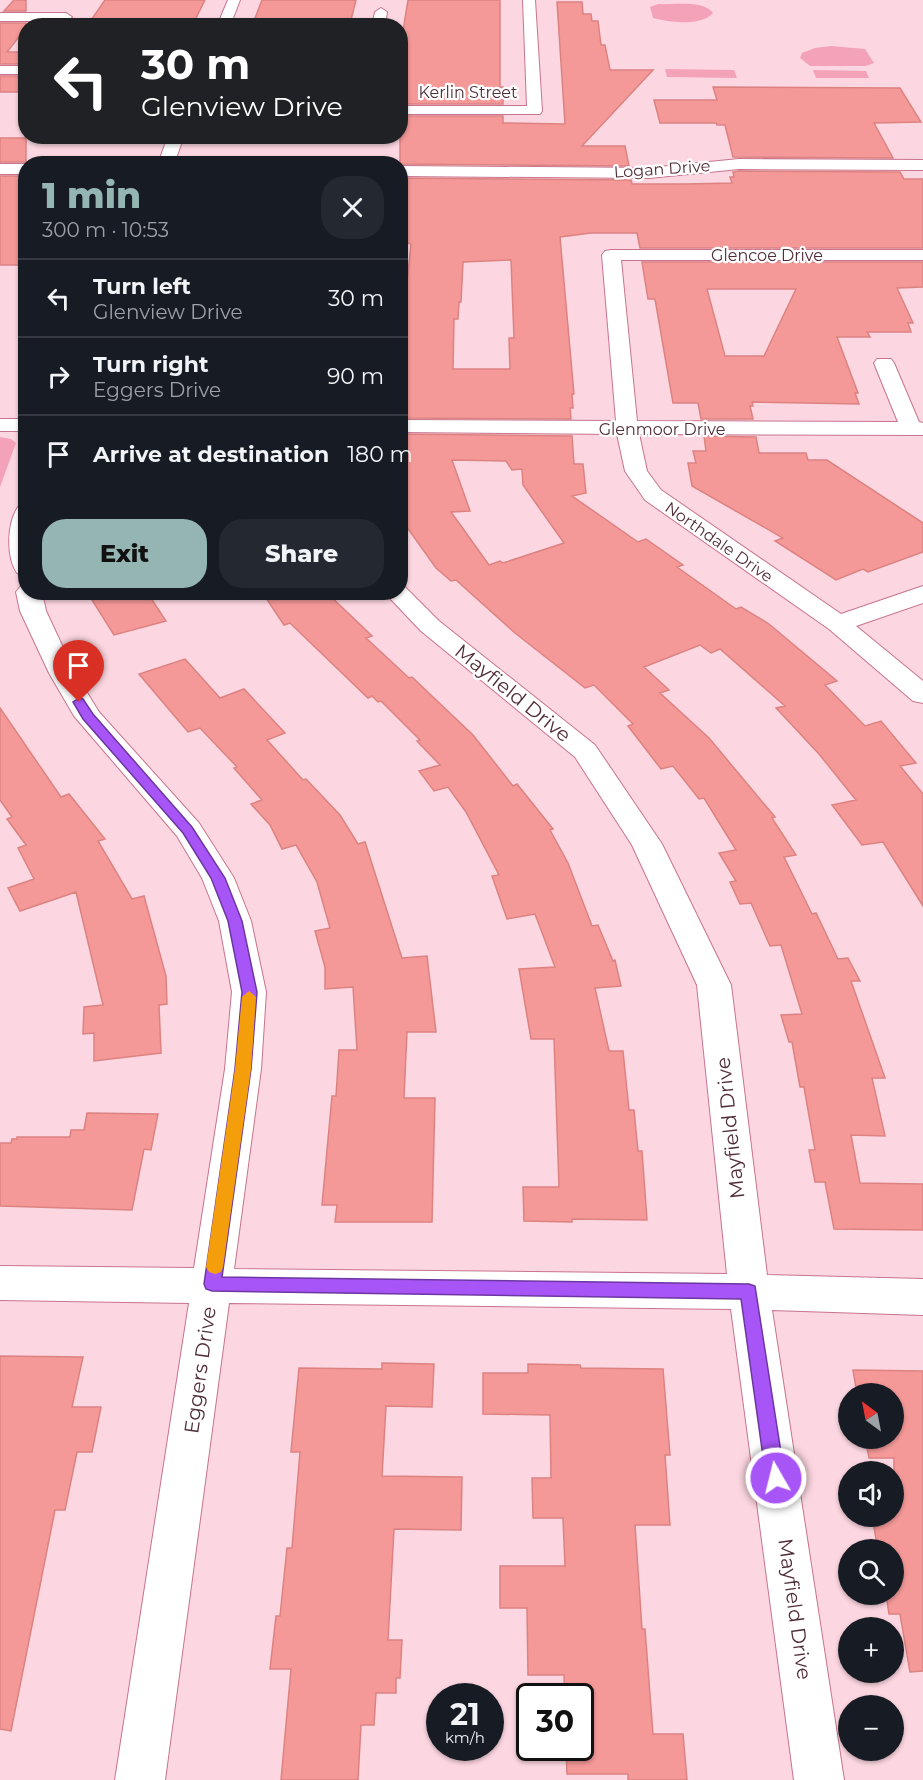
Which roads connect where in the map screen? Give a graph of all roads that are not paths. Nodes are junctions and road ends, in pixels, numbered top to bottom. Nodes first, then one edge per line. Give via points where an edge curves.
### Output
1 (234, 0) edge
2 (529, 0) edge
3 (0, 17) edge
4 (66, 17) edge
5 (226, 18) edge
6 (0, 70) edge
7 (18, 70) edge
8 (408, 110) edge
9 (923, 165) edge
10 (0, 169) edge
11 (18, 169) edge
12 (408, 171) edge
13 (611, 255) joint
14 (923, 255) edge
15 (884, 363) dead end
16 (0, 425) edge
17 (18, 425) edge
18 (408, 426) edge
19 (627, 429) junction
20 (917, 429) edge
21 (923, 594) edge
22 (31, 600) edge
23 (404, 600) edge
24 (838, 624) junction
25 (923, 695) edge
26 (0, 1283) edge
27 (212, 1284) junction
28 (749, 1292) junction
29 (923, 1297) edge
30 (140, 1780) edge
31 (819, 1780) edge

1 - 5 street
2 - 8 street, Kerlin Street via 535,111
3 - 4 street
6 - 7 street
9 - 12 street, Logan Drive via 739,164 649,173
10 - 11 street
13 - 14 street, Glencoe Drive
13 - 19 street, Northdale Drive
15 - 20 street
16 - 17 street
18 - 19 street, Glenmoor Drive
19 - 20 street, Glenmoor Drive
19 - 24 street, Northdale Drive via 636,471 653,495
21 - 24 street
22 - 27 street, Eggers Drive via 62,673 88,716 188,830 218,878 235,921 249,992 243,1069
23 - 28 street, Mayfield Drive via 430,626 585,751 647,844 714,985
24 - 25 street, Northdale Drive
26 - 27 street
27 - 28 street
27 - 30 street, Eggers Drive
28 - 29 street
28 - 31 street, Mayfield Drive

